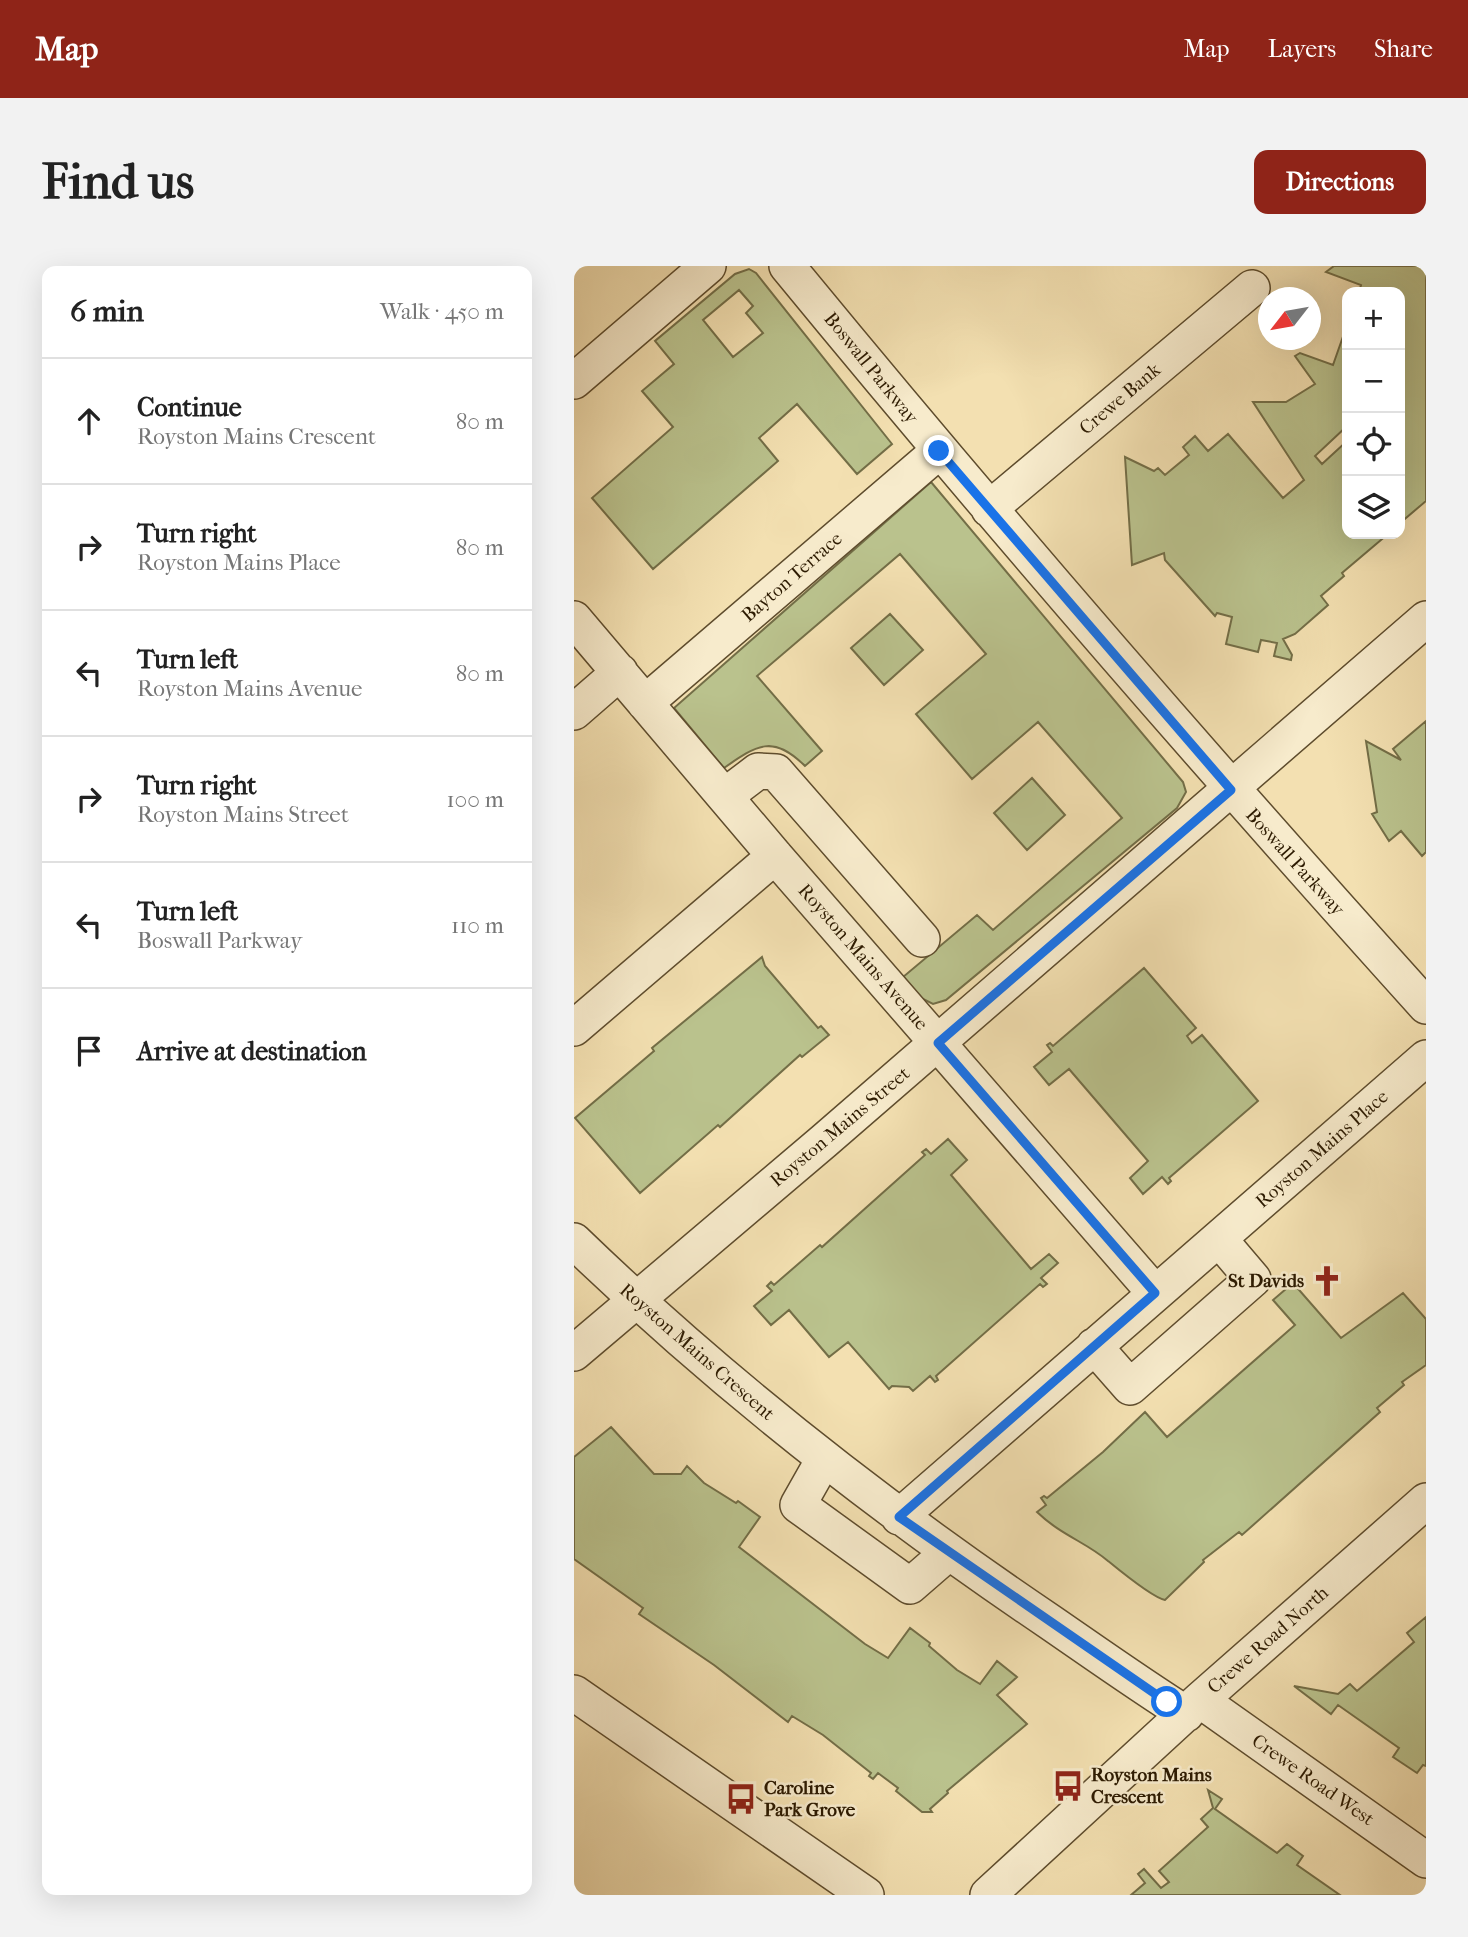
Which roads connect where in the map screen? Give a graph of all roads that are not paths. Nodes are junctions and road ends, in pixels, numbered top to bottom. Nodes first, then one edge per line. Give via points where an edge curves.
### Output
1 (708, 266) edge
2 (787, 266) edge
3 (1252, 288) dead end
4 (574, 382) edge
5 (939, 451) junction
6 (989, 509) junction
7 (574, 619) edge
8 (1426, 619) edge
9 (620, 672) junction
10 (645, 703) junction
11 (574, 712) edge
12 (1231, 790) junction
13 (725, 796) junction
14 (775, 856) junction
15 (922, 939) dead end
16 (1426, 1006) edge
17 (574, 1028) edge
18 (938, 1043) junction
19 (1426, 1058) edge
20 (1219, 1239) junction
21 (574, 1241) edge
22 (1155, 1293) junction
23 (635, 1300) junction
24 (1094, 1346) junction
25 (574, 1353) edge
26 (824, 1459) junction
27 (1426, 1501) edge
28 (899, 1517) junction
29 (948, 1553) junction
30 (574, 1693) edge
31 (1193, 1707) junction
32 (1426, 1860) edge
33 (866, 1895) edge
34 (988, 1895) edge

1 - 4 street
2 - 5 street, Boswall Parkway
3 - 6 street, Crewe Bank
5 - 6 street, Boswall Parkway
5 - 10 street, Bayton Terrace
6 - 12 street, Boswall Parkway
7 - 9 street, Royston Mains Avenue
8 - 12 street, Royston Mains Street
9 - 10 street, Royston Mains Avenue
9 - 11 street
10 - 13 street, Royston Mains Avenue
12 - 16 street, Boswall Parkway
12 - 18 street, Royston Mains Street
13 - 14 street, Royston Mains Avenue
13 - 15 street via 758,771 776,772
14 - 17 street
14 - 18 street, Royston Mains Avenue
18 - 22 street, Royston Mains Avenue
18 - 23 street, Royston Mains Street
19 - 20 street, Royston Mains Place
20 - 22 street, Royston Mains Place
20 - 24 street via 1253,1279 1130,1387
21 - 23 street, Royston Mains Crescent
22 - 24 street, Royston Mains Place
23 - 25 street, Royston Mains Street
23 - 26 street, Royston Mains Crescent
24 - 28 street, Royston Mains Place
26 - 28 street, Royston Mains Crescent
26 - 29 street via 799,1505 910,1586
27 - 31 street, Crewe Road North
28 - 29 street, Royston Mains Crescent
29 - 31 street, Royston Mains Crescent
30 - 33 street
31 - 32 street, Crewe Road West
31 - 34 street, Crewe Road North

